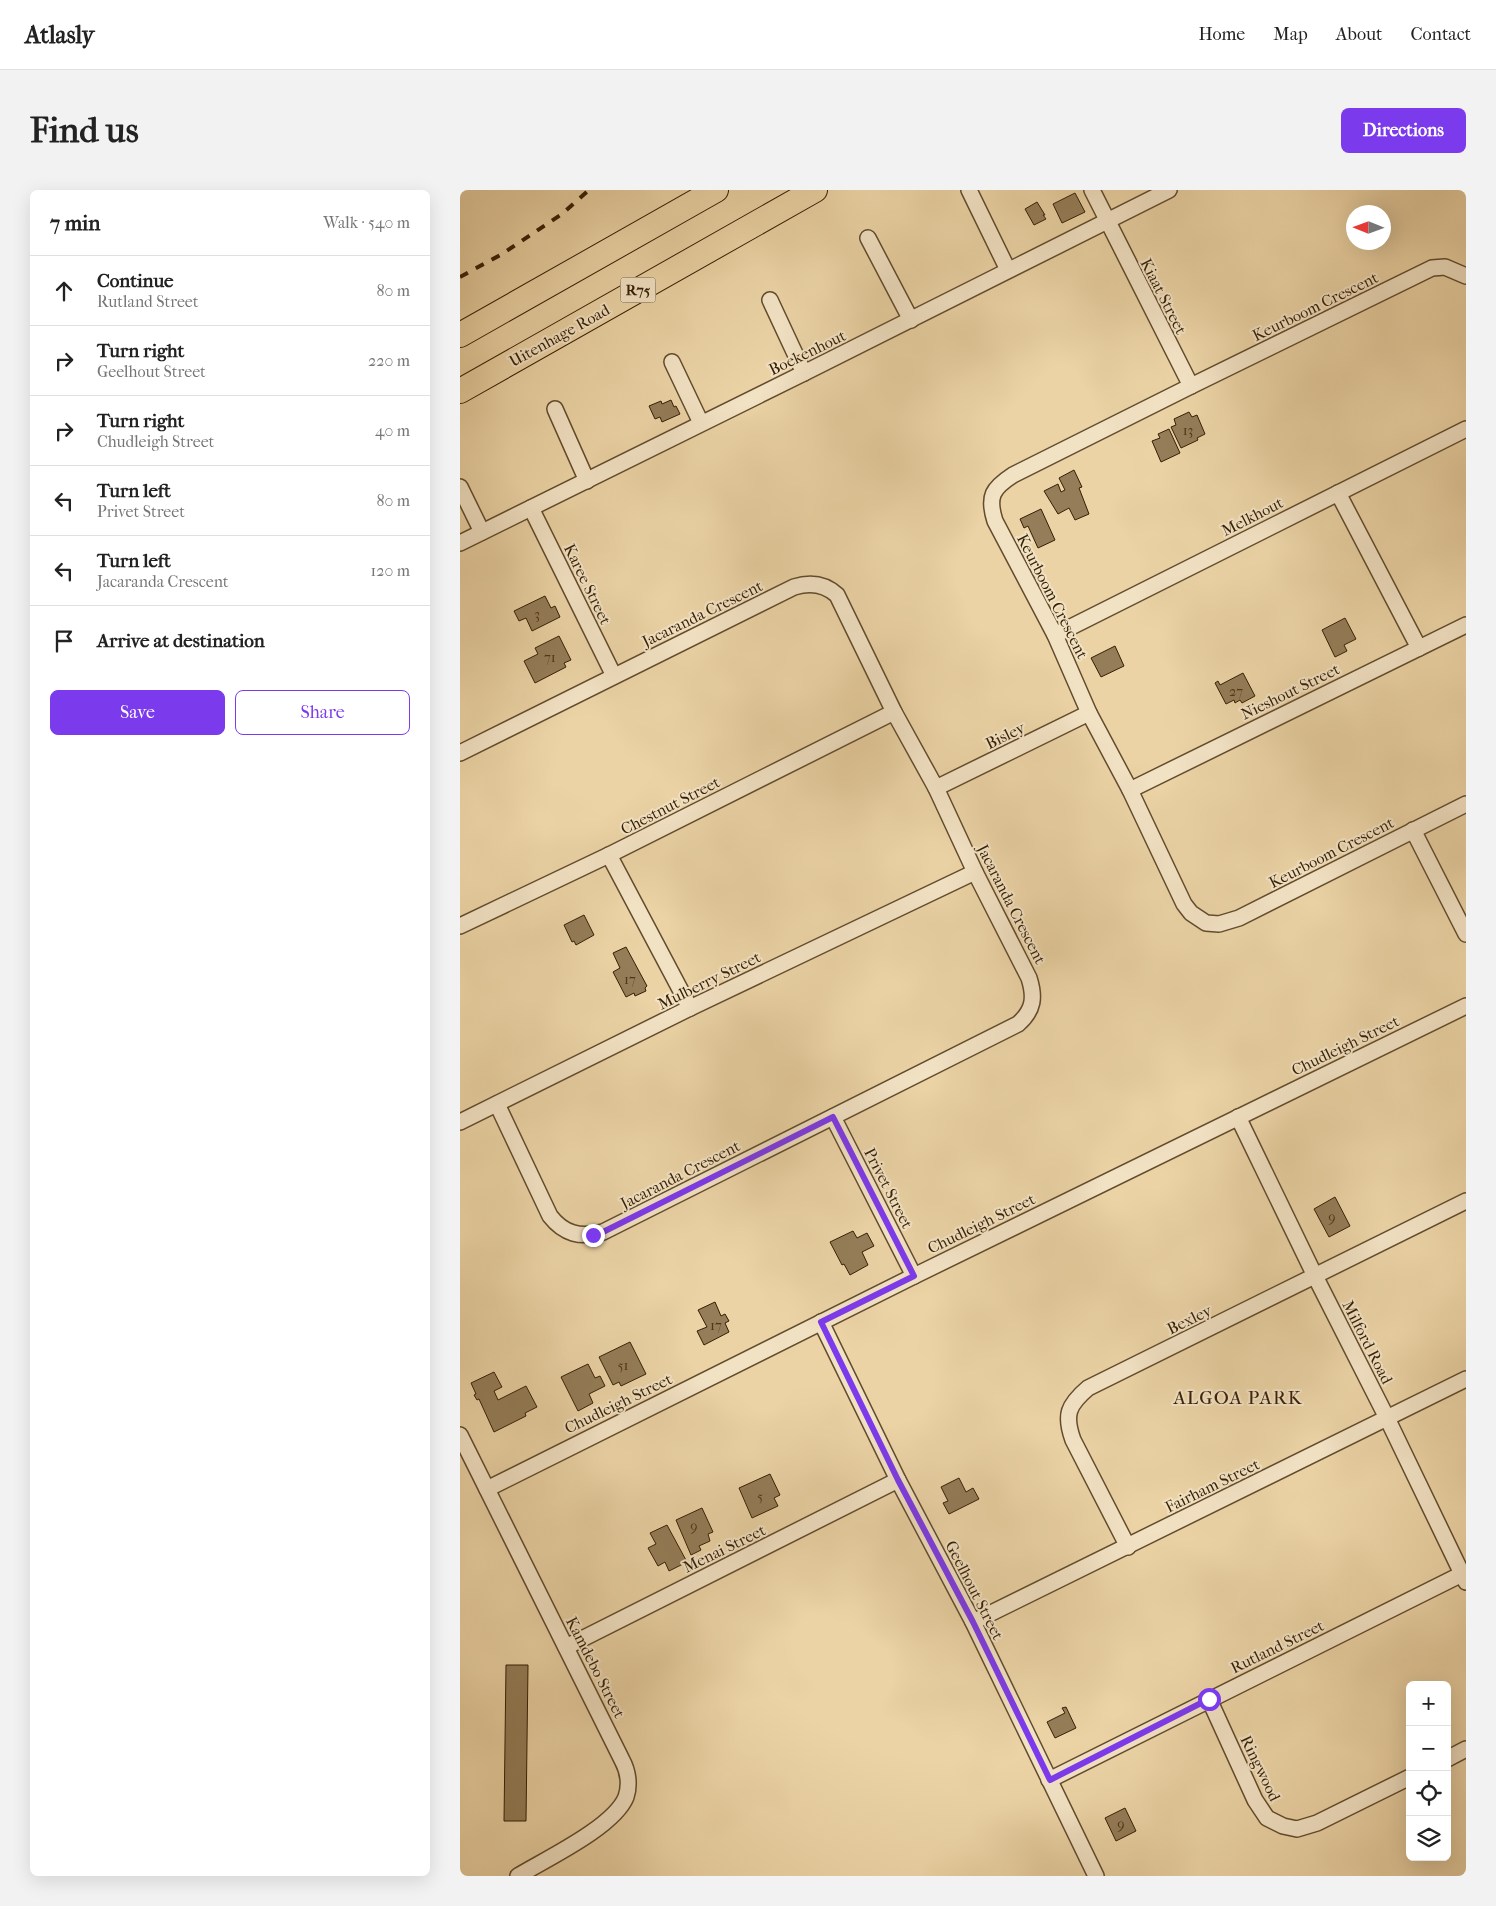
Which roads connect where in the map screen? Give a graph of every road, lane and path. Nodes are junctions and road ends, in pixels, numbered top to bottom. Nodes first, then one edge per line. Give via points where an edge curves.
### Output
1 (716, 190) edge
2 (815, 190) edge
3 (969, 190) edge
4 (1092, 190) edge
5 (1169, 190) edge
6 (1107, 222) junction
7 (868, 238) dead end
8 (1008, 270) junction
9 (1466, 276) edge
10 (770, 300) dead end
11 (911, 320) junction
12 (460, 335) edge
13 (672, 362) dead end
14 (804, 374) junction
15 (1191, 386) junction
16 (460, 391) edge
17 (555, 409) dead end
18 (701, 423) junction
19 (1466, 429) edge
20 (587, 481) junction
21 (460, 487) edge
22 (1338, 493) junction
23 (531, 508) junction
24 (482, 532) junction
25 (460, 543) edge
26 (1466, 625) edge
27 (1055, 634) junction
28 (1419, 648) junction
29 (614, 676) junction
30 (894, 712) junction
31 (1089, 713) junction
32 (460, 753) edge
33 (936, 788) junction
34 (1130, 790) junction
35 (1466, 804) edge
36 (1413, 830) junction
37 (610, 855) junction
38 (975, 872) junction
39 (460, 926) edge
40 (1466, 934) edge
41 (1466, 1006) edge
42 (690, 1008) junction
43 (497, 1104) junction
44 (833, 1117) junction
45 (1238, 1117) junction
46 (460, 1122) edge
47 (1466, 1201) edge
48 (914, 1276) junction
49 (1315, 1276) junction
50 (821, 1322) junction
51 (1466, 1379) edge
52 (1388, 1418) junction
53 (460, 1435) edge
54 (898, 1480) junction
55 (486, 1488) junction
56 (1128, 1547) junction
57 (1465, 1576) edge
58 (973, 1622) junction
59 (566, 1647) junction
60 (1209, 1699) junction
61 (1466, 1749) edge
62 (1451, 1757) edge
63 (1406, 1779) edge
64 (1050, 1780) junction
65 (518, 1876) edge
66 (1096, 1876) edge

1 - 12 main road
2 - 16 main road, Uitenhage Road / R75
3 - 8 street
4 - 6 street, Kiaat Street
5 - 6 street, Boekenhout
6 - 8 street, Boekenhout
6 - 15 street, Kiaat Street
7 - 11 street
8 - 11 street, Boekenhout
9 - 15 street, Keurboom Crescent via 1445,267 1432,268
10 - 14 street
11 - 14 street, Boekenhout
13 - 18 street
14 - 18 street, Boekenhout
15 - 27 street, Keurboom Crescent via 1013,474 994,490 992,510 995,521
17 - 20 street
18 - 20 street, Boekenhout
19 - 22 street, Melkhout
20 - 23 street, Boekenhout
21 - 24 street
22 - 27 street, Melkhout
22 - 28 street
23 - 24 street, Boekenhout
23 - 29 street, Karee Street
24 - 25 street, Boekenhout
26 - 28 street, Nieshout Street
27 - 31 street, Keurboom Crescent
28 - 34 street, Nieshout Street
29 - 30 street, Jacaranda Crescent via 794,587 816,585 829,588 837,595
29 - 32 street, Jacaranda Crescent
30 - 33 street, Jacaranda Crescent
30 - 37 street, Chestnut Street
31 - 33 street, Bisley
31 - 34 street, Keurboom Crescent
33 - 38 street, Jacaranda Crescent
34 - 36 street, Keurboom Crescent via 1184,904 1199,919 1213,925 1240,918
35 - 36 street, Keurboom Crescent
36 - 40 street
37 - 39 street, Chestnut Street
37 - 42 street
38 - 42 street, Mulberry Street
38 - 44 street, Jacaranda Crescent via 1029,978 1034,996 1027,1016 994,1037
41 - 45 street, Chudleigh Street
42 - 43 street, Mulberry Street
43 - 44 street, Jacaranda Crescent via 550,1216 566,1231 583,1235 603,1232
43 - 46 street, Mulberry Street
44 - 48 street, Privet Street
45 - 48 street, Chudleigh Street
45 - 49 street, Milford Road
47 - 49 street, Bexley
48 - 50 street, Chudleigh Street
49 - 52 street, Milford Road
49 - 56 street, Bexley via 1088,1388 1077,1397 1068,1416 1068,1426
50 - 54 street, Geelhout Street
50 - 55 street, Chudleigh Street
51 - 52 street, Fairham Street
52 - 56 street, Fairham Street
52 - 57 street, Milford Road
53 - 55 street, Kamdebo Street
54 - 58 street, Geelhout Street
54 - 59 street, Menai Street
55 - 59 street, Kamdebo Street
56 - 58 street, Fairham Street
57 - 60 street, Rutland Street
58 - 64 street, Geelhout Street
59 - 65 street, Kamdebo Street via 626,1767 626,1797 598,1828
60 - 63 street, Ringwood via 1254,1800 1267,1818 1282,1826 1296,1829 1317,1823
60 - 64 street, Rutland Street
61 - 62 street
64 - 66 street, Geelhout Street

